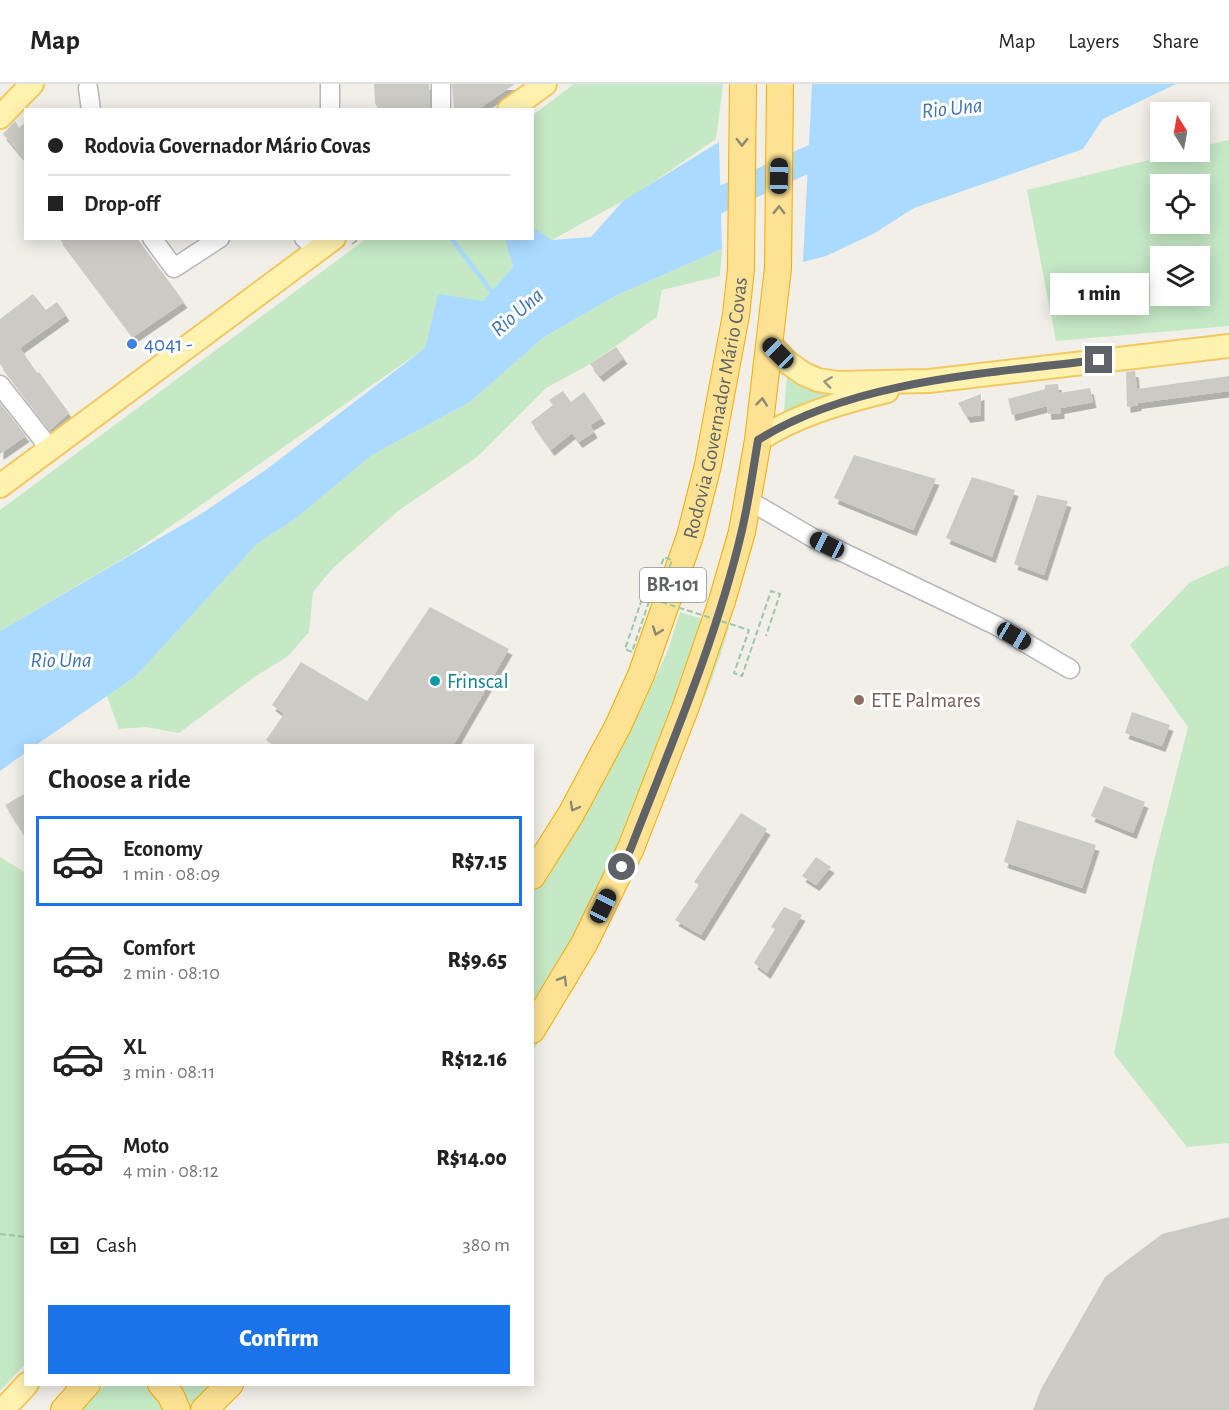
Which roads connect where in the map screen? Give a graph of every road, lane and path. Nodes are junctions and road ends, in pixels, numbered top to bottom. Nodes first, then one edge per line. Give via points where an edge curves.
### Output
1 (32, 84) edge
2 (441, 84) edge
3 (545, 84) edge
4 (743, 84) edge
5 (780, 84) edge
6 (88, 88) dead end
7 (90, 108) edge
8 (441, 108) edge
9 (513, 108) edge
10 (0, 117) edge
11 (153, 240) edge
12 (217, 240) edge
13 (322, 242) edge
14 (769, 343) junction
15 (1229, 346) edge
16 (928, 381) junction
17 (0, 385) edge
18 (758, 440) junction
19 (51, 450) junction
20 (0, 486) edge
21 (748, 500) junction
22 (642, 599) dead end
23 (766, 636) dead end
24 (1070, 669) dead end
25 (534, 873) edge
26 (534, 1027) edge
27 (0, 1234) edge
28 (24, 1237) edge
29 (25, 1386) edge
30 (85, 1386) edge
31 (163, 1386) edge
32 (228, 1386) edge
33 (3, 1410) edge
34 (64, 1410) edge
35 (177, 1410) edge
36 (204, 1410) edge

1 - 10 main road
2 - 8 street
3 - 9 main road
4 -> 25 highway, Rodovia Governador Mário Covas / BR-101 via 741,268 736,315 690,536 641,675 618,726
14 -> 5 highway, Rodovia Governador Mário Covas / BR-101 via 778,268
6 - 7 street
11 - 12 street via 174,268
13 - 19 main road
16 -> 14 main road via 818,380 787,362
18 -> 14 highway, Rodovia Governador Mário Covas / BR-101
15 - 16 main road
16 - 18 main road via 812,413
17 - 19 street
18 - 21 highway, Rodovia Governador Mário Covas / BR-101
19 - 20 main road
21 - 24 street via 813,538 997,626
26 -> 21 highway, Rodovia Governador Mário Covas / BR-101 via 584,944 631,848 722,601
22 - 23 path, bridge via 625,649 632,652 664,557 672,560 658,601 748,630 734,673 742,676 771,591 780,594
27 - 28 path
29 - 33 main road
30 - 34 highway
31 - 35 highway
32 - 36 highway

